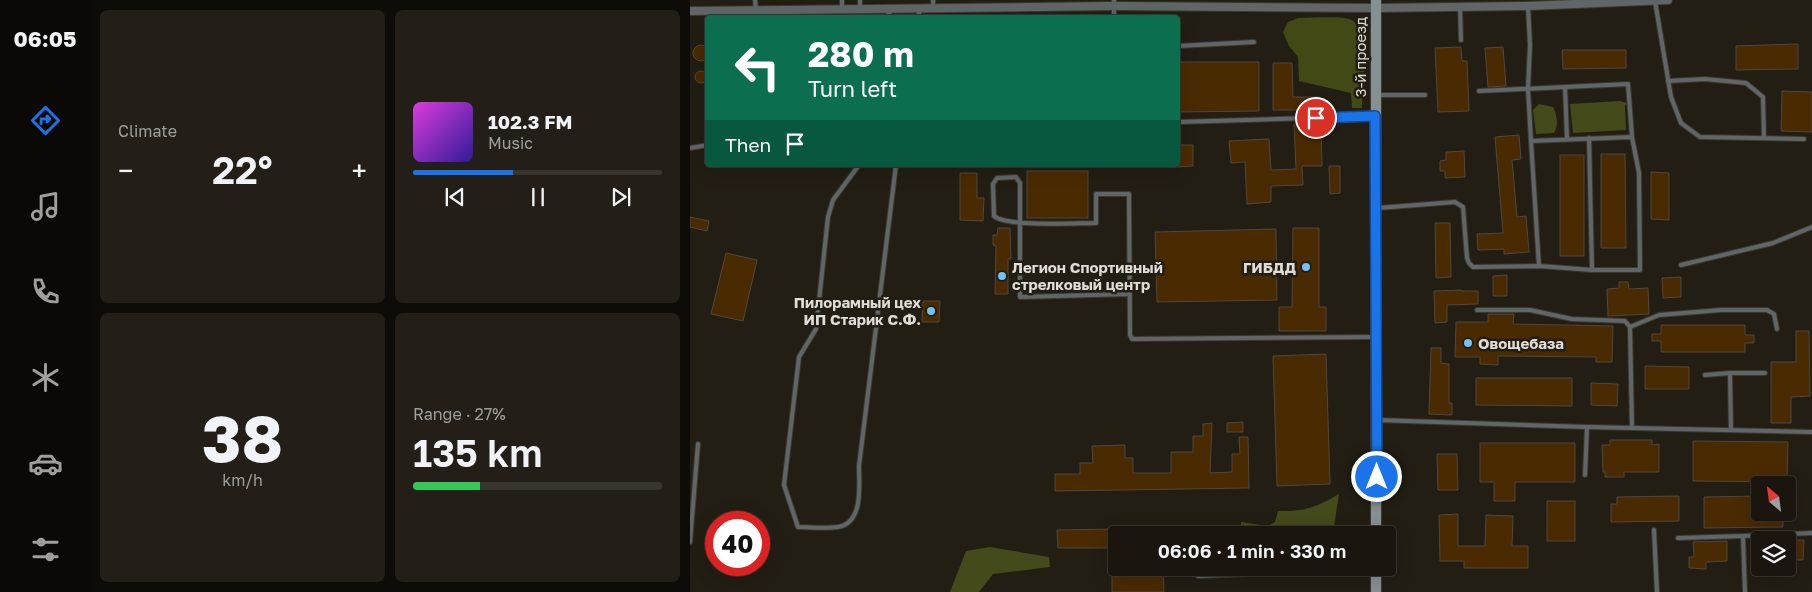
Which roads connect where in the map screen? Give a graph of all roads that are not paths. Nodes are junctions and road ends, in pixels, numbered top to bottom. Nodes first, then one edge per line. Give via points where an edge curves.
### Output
1 (755, 0) edge
2 (842, 0) edge
3 (860, 0) edge
4 (1668, 0) edge
5 (1650, 1) edge
6 (1114, 3) edge
7 (1548, 3) edge
8 (933, 4) edge
9 (1376, 4) edge
10 (1528, 6) junction
11 (1460, 7) junction
12 (893, 8) junction
13 (920, 8) junction
14 (842, 9) junction
15 (860, 9) junction
16 (756, 10) junction
17 (690, 11) edge
18 (888, 15) edge
19 (919, 15) edge
20 (1461, 40) dead end
21 (1254, 42) dead end
22 (1180, 46) edge
23 (1668, 81) junction
24 (1565, 87) junction
25 (1528, 89) junction
26 (1479, 91) dead end
27 (1375, 95) junction
28 (1425, 95) dead end
29 (1375, 116) junction
30 (1180, 122) edge
31 (1632, 137) junction
32 (1567, 138) junction
33 (1589, 138) junction
34 (1764, 138) junction
35 (1804, 139) dead end
36 (1531, 140) junction
37 (705, 145) edge
38 (690, 148) edge
39 (858, 167) edge
40 (896, 167) edge
41 (1376, 208) junction
42 (1020, 223) junction
43 (1812, 227) edge
44 (1681, 265) dead end
45 (1539, 266) junction
46 (1592, 270) junction
47 (1129, 294) junction
48 (1477, 310) dead end
49 (1630, 328) junction
50 (1777, 329) dead end
51 (1377, 337) junction
52 (1765, 373) dead end
53 (1730, 374) junction
54 (1705, 375) dead end
55 (1377, 420) junction
56 (1587, 427) junction
57 (1632, 428) junction
58 (1731, 430) junction
59 (1812, 432) edge
60 (698, 444) dead end
61 (1585, 475) dead end
62 (1376, 526) edge
63 (1654, 530) dead end
64 (1810, 533) dead end
65 (1743, 536) junction
66 (1678, 538) dead end
67 (690, 542) edge
68 (1376, 576) edge
69 (1376, 592) edge
70 (1656, 592) edge
71 (1745, 592) edge

1 - 16 lane
2 - 14 lane
3 - 15 lane
4 - 5 street
5 - 7 street
5 - 23 lane
6 - 8 street
6 - 9 street
7 - 10 street
8 - 13 street
9 - 11 street
9 - 27 street, 3-й проезд
10 - 11 street
10 - 25 lane
11 - 20 lane
12 - 13 street
12 - 15 street
12 - 18 lane
13 - 19 lane
14 - 15 street
14 - 16 street
16 - 17 street
21 - 22 lane
23 - 34 lane via 1680,122 1700,137
23 - 34 lane via 1705,79 1746,83 1763,97
24 - 25 lane
24 - 31 lane via 1628,84
24 - 32 lane
25 - 26 lane
25 - 36 lane
27 - 28 lane
27 - 29 street, 3-й проезд
29 - 30 lane
29 - 41 street, 3-й проезд
31 - 33 lane
31 - 46 lane via 1639,173 1640,270
32 - 33 lane
32 - 36 lane
33 - 46 lane
34 - 35 lane
36 - 45 lane
37 - 38 lane
39 - 40 lane via 833,200 828,217 816,329 799,356 784,485 798,527 839,527 851,520 859,500 859,466
41 - 45 lane via 1455,202 1463,207 1469,263 1474,266
41 - 51 street, 3-й проезд
42 - 42 lane via 1020,183 1016,177 997,178 993,184 994,216 998,220
42 - 47 lane via 1020,297
42 - 47 lane via 1096,223 1096,194 1129,194
43 - 44 lane via 1773,243
45 - 46 lane
47 - 51 lane via 1132,338
48 - 49 lane via 1530,310 1572,319 1625,321
49 - 50 lane via 1659,315 1767,310 1774,314
49 - 57 lane
51 - 55 street, 3-й проезд
52 - 53 lane
53 - 54 lane
53 - 58 lane
55 - 56 lane
55 - 62 street, 3-й проезд
56 - 57 lane
56 - 61 lane
57 - 58 lane
58 - 59 lane
60 - 67 lane
63 - 70 lane
64 - 65 lane
65 - 66 lane
65 - 71 lane
68 - 69 street

